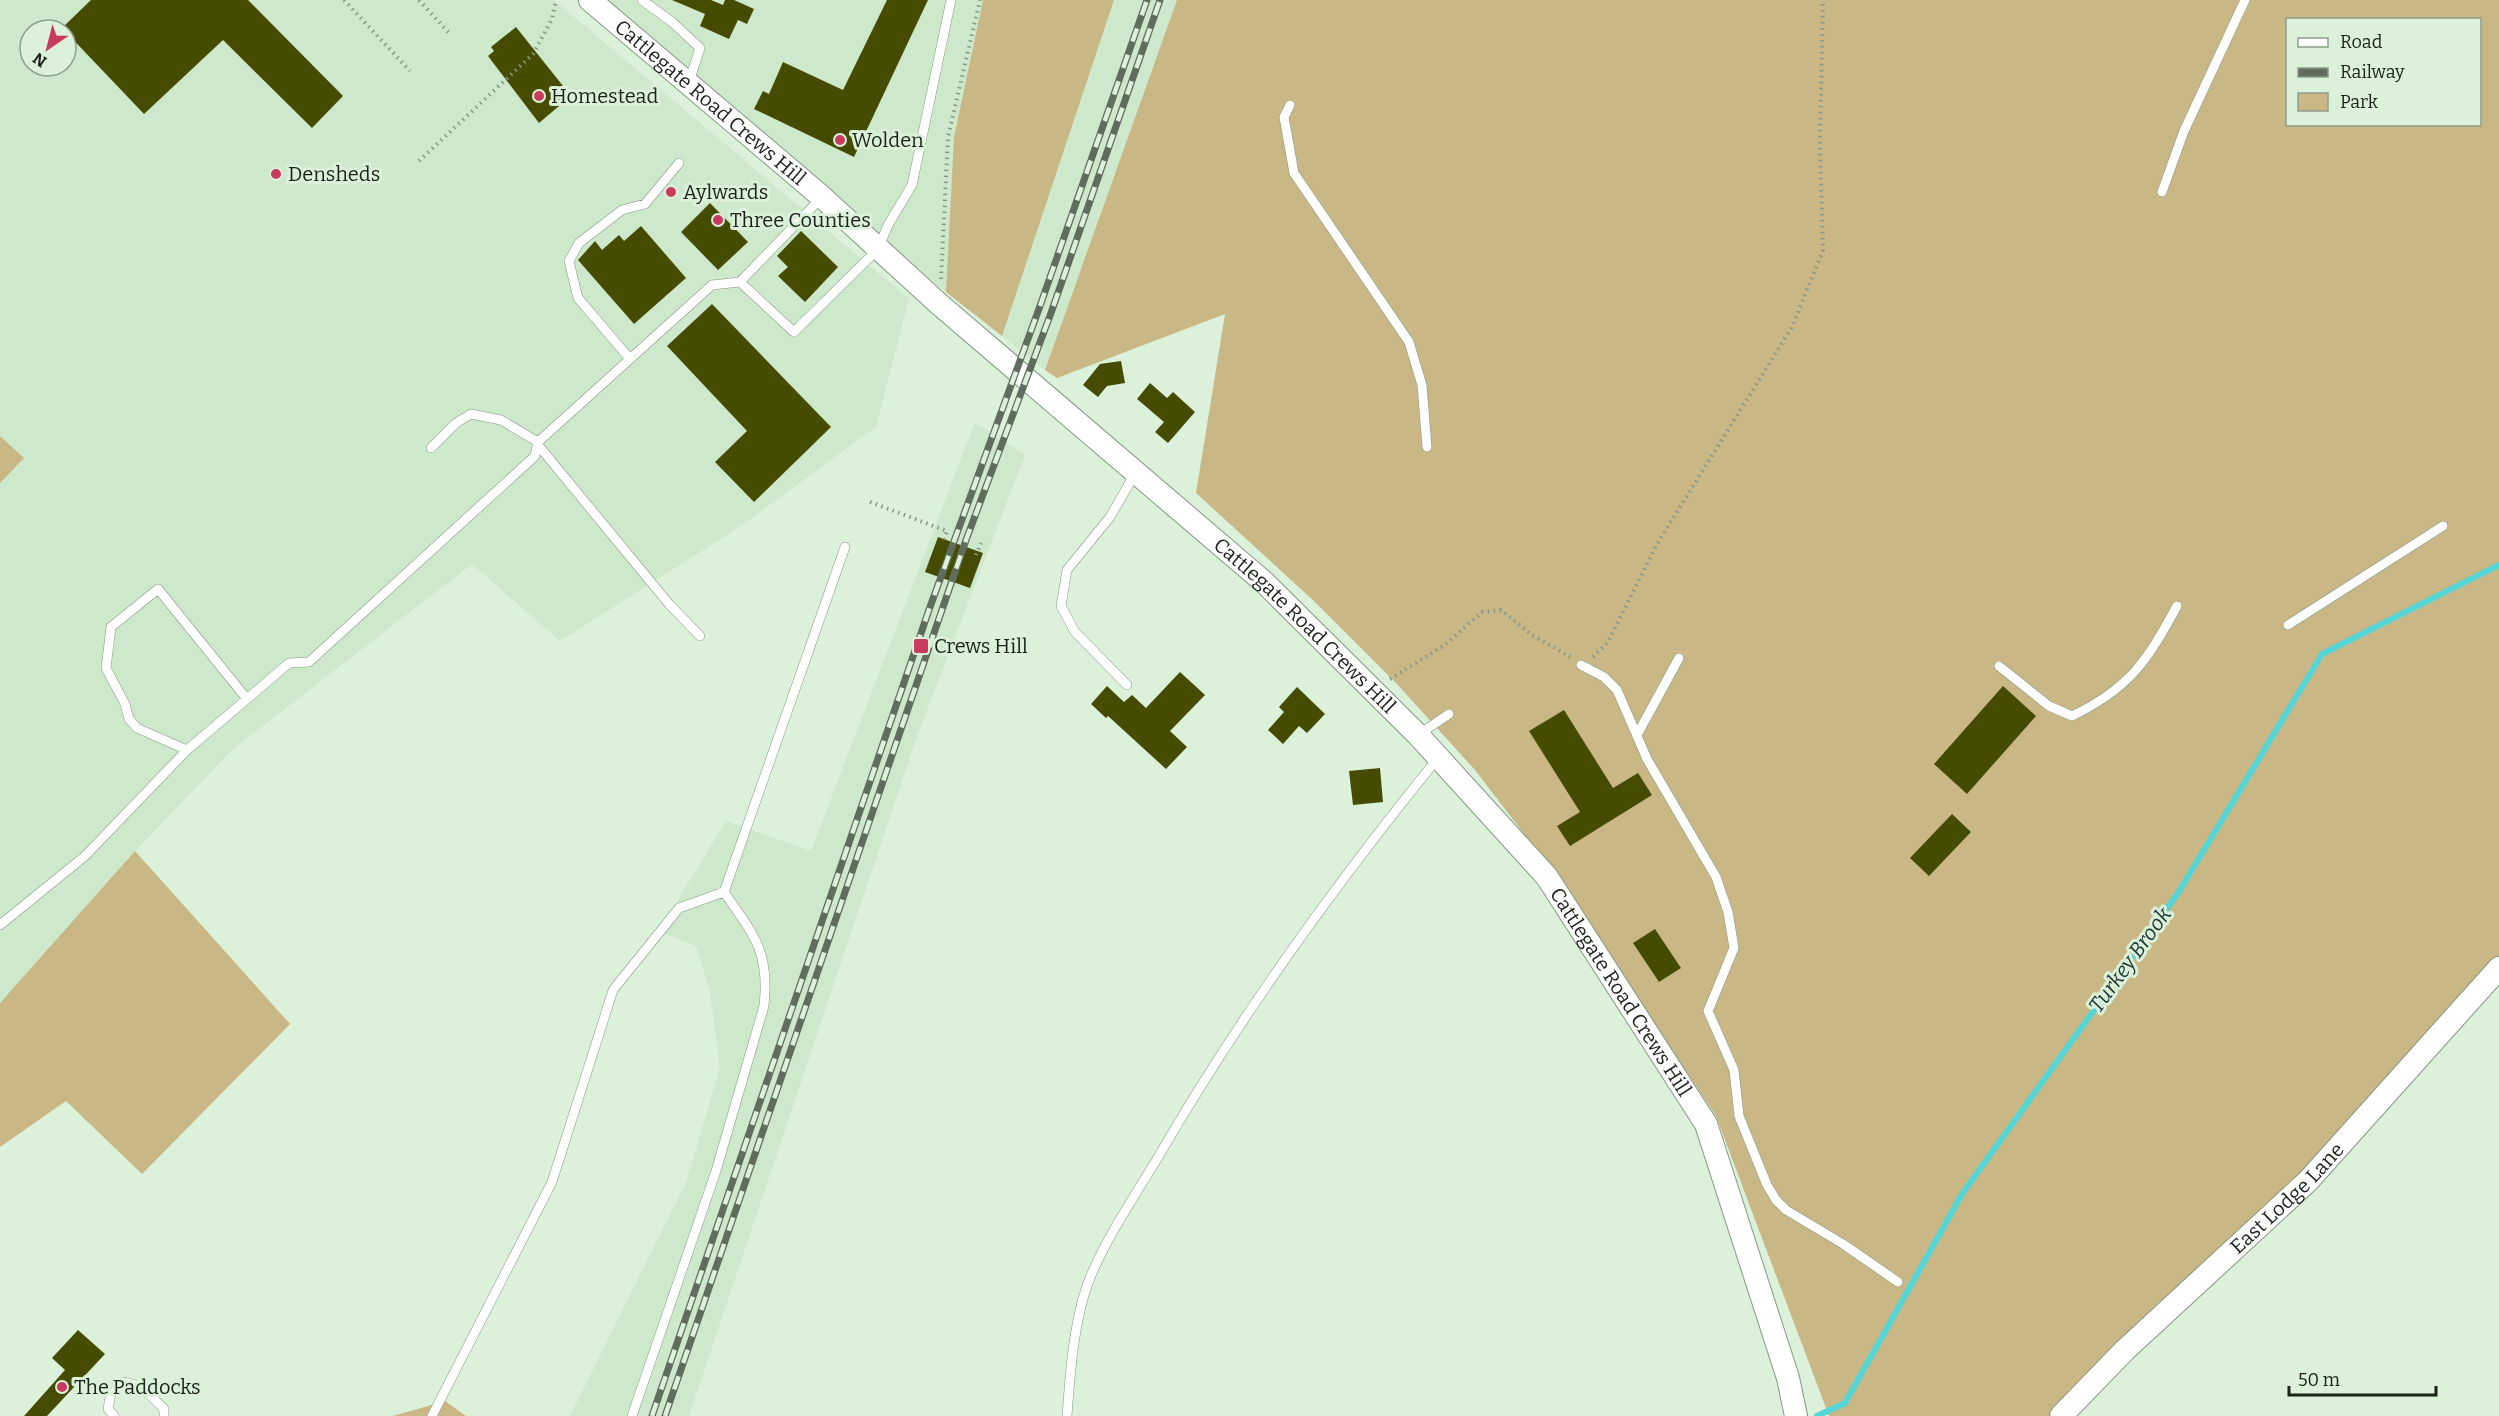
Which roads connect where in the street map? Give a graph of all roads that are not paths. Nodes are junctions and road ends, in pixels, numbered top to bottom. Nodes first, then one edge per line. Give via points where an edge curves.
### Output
1 (590, 0) edge
2 (642, 0) edge
3 (951, 0) edge
4 (2245, 0) edge
5 (689, 84) junction
6 (1290, 105) dead end
7 (679, 163) dead end
8 (2162, 192) dead end
9 (822, 197) junction
10 (878, 249) junction
11 (740, 282) junction
12 (630, 359) junction
13 (538, 444) junction
14 (1426, 447) dead end
15 (431, 448) dead end
16 (1136, 472) junction
17 (2443, 526) dead end
18 (845, 547) dead end
19 (2177, 606) dead end
20 (2288, 625) dead end
21 (700, 636) dead end
22 (1679, 658) dead end
23 (1581, 665) road end
24 (1999, 666) dead end
25 (1127, 685) dead end
26 (247, 699) junction
27 (1449, 714) dead end
28 (1418, 735) junction
29 (1637, 735) junction
30 (187, 750) junction
31 (1438, 758) junction
32 (724, 892) junction
33 (0, 925) edge
34 (2499, 968) edge
35 (1899, 1282) dead end
36 (1795, 1411) edge
37 (114, 1416) edge
38 (164, 1416) edge
39 (432, 1416) edge
40 (632, 1416) edge
41 (1067, 1416) edge
42 (2061, 1416) edge

1 - 5 street, Cattlegate Road Crews Hill
2 - 5 lane via 700,48
3 - 10 lane via 912,185
4 - 8 lane via 2184,131
5 - 9 street, Cattlegate Road Crews Hill
6 - 14 lane via 1284,117 1298,179 1409,342 1422,385
7 - 12 lane via 645,204 622,210 579,243 569,261 578,298
9 - 10 street, Cattlegate Road Crews Hill
9 - 11 lane
10 - 11 lane via 794,332
10 - 16 street, Cattlegate Road Crews Hill
11 - 12 lane via 712,285
12 - 13 lane
13 - 15 lane via 501,420 471,414
13 - 21 lane via 669,604
13 - 26 lane via 535,456 309,662 289,663
16 - 25 lane via 1110,517 1067,570 1061,606 1075,632
16 - 28 street, Cattlegate Road Crews Hill via 1264,583
17 - 20 lane
18 - 32 lane
19 - 24 lane via 2139,669 2108,698 2072,716 2049,706
22 - 29 lane
23 - 29 lane via 1604,677 1617,690
26 - 30 lane
26 - 30 lane via 158,589 111,627 106,668 129,719 137,728
27 - 28 lane
28 - 31 street, Cattlegate Road Crews Hill
29 - 35 lane via 1716,876 1728,912 1734,948 1708,1011 1734,1070 1739,1116 1767,1185 1786,1209
30 - 33 lane via 85,856
31 - 36 street, Cattlegate Road Crews Hill via 1547,877 1706,1124
31 - 41 lane via 1387,820 1198,1087 1124,1216 1090,1278 1071,1357
32 - 39 lane via 679,908 614,990 552,1182
32 - 40 lane via 763,955 767,981 764,1006 716,1172
34 - 42 street, East Lodge Lane via 2308,1181 2125,1350
37 - 38 lane via 108,1409 110,1397 122,1382 131,1382 149,1394 164,1409

